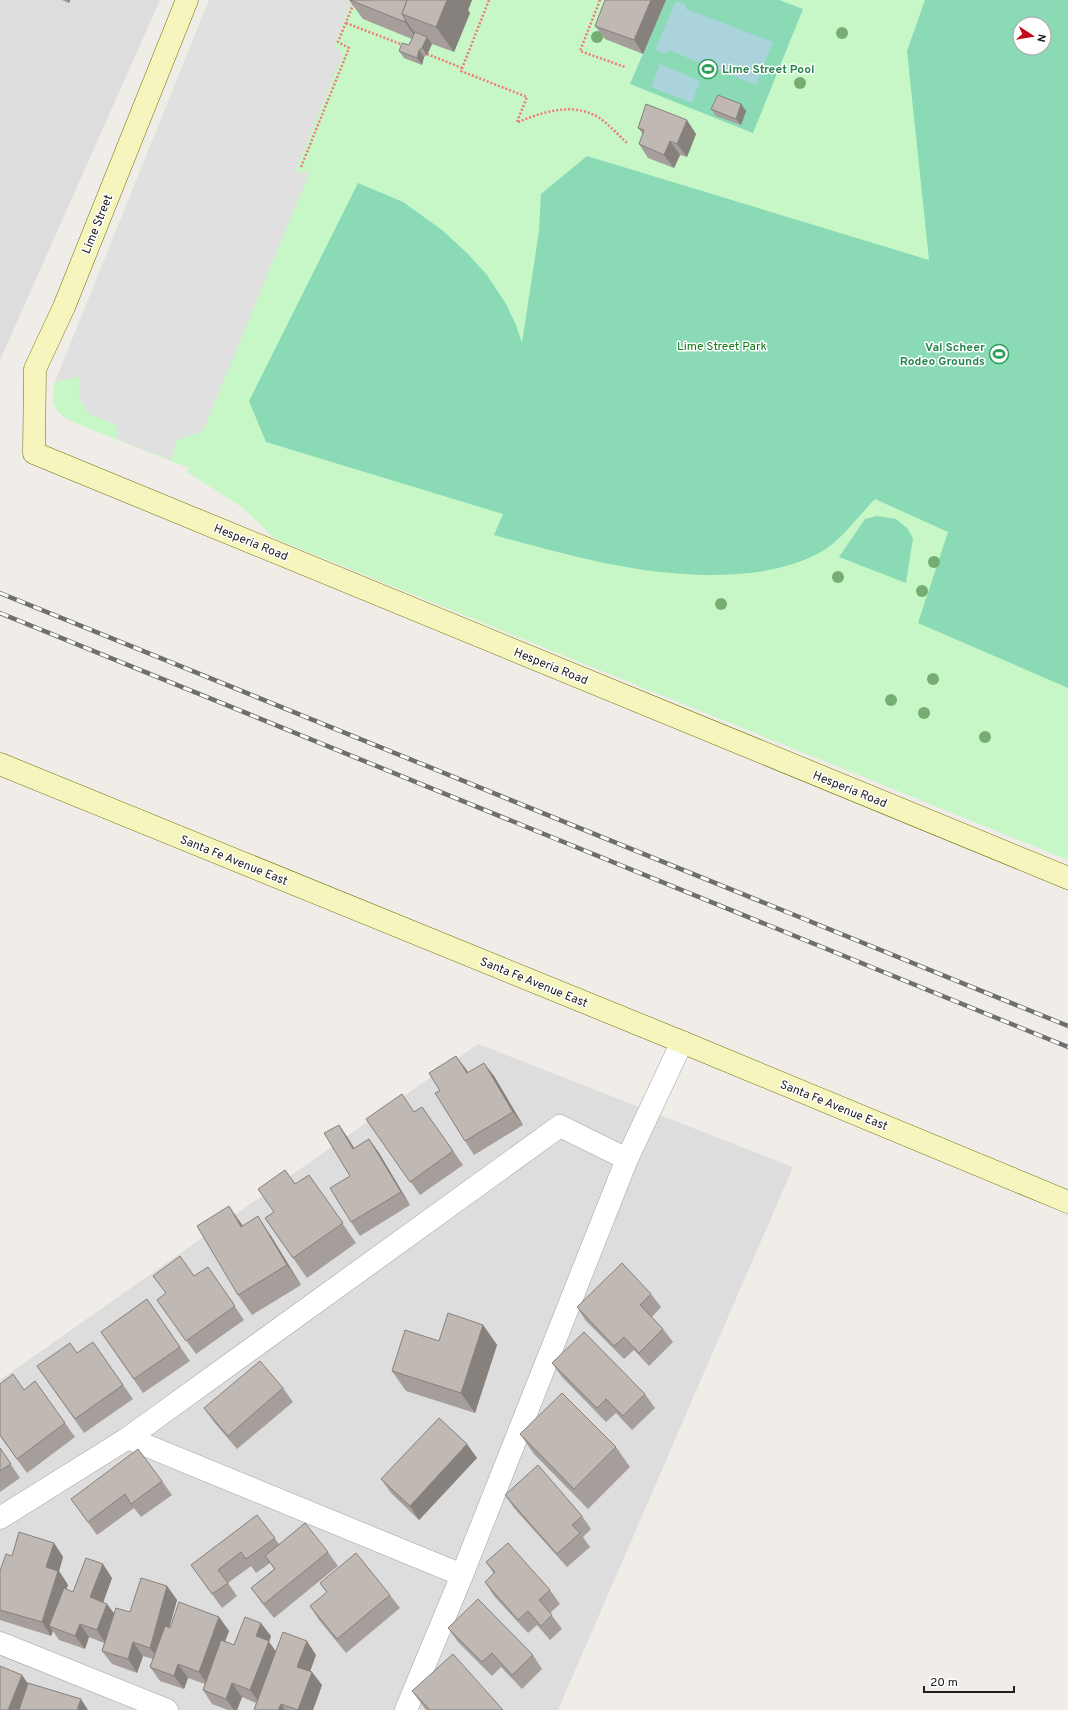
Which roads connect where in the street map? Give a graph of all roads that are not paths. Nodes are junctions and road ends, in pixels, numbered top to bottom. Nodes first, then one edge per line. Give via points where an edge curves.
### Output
1 (187, 0) edge
2 (34, 453) joint
3 (0, 764) edge
4 (1068, 878) edge
5 (682, 1042) junction
6 (627, 1159) junction
7 (1068, 1202) edge
8 (128, 1438) junction
9 (0, 1518) edge
10 (462, 1575) junction
11 (0, 1643) edge
12 (168, 1710) edge
13 (406, 1710) edge

1 - 2 street, Lime Street via 64,307 35,369
2 - 4 street, Hesperia Road
3 - 5 street, Santa Fe Avenue East
5 - 6 street
5 - 7 street, Santa Fe Avenue East
6 - 8 street via 560,1126
6 - 10 street
8 - 9 street
8 - 10 street
10 - 13 street
11 - 12 street

